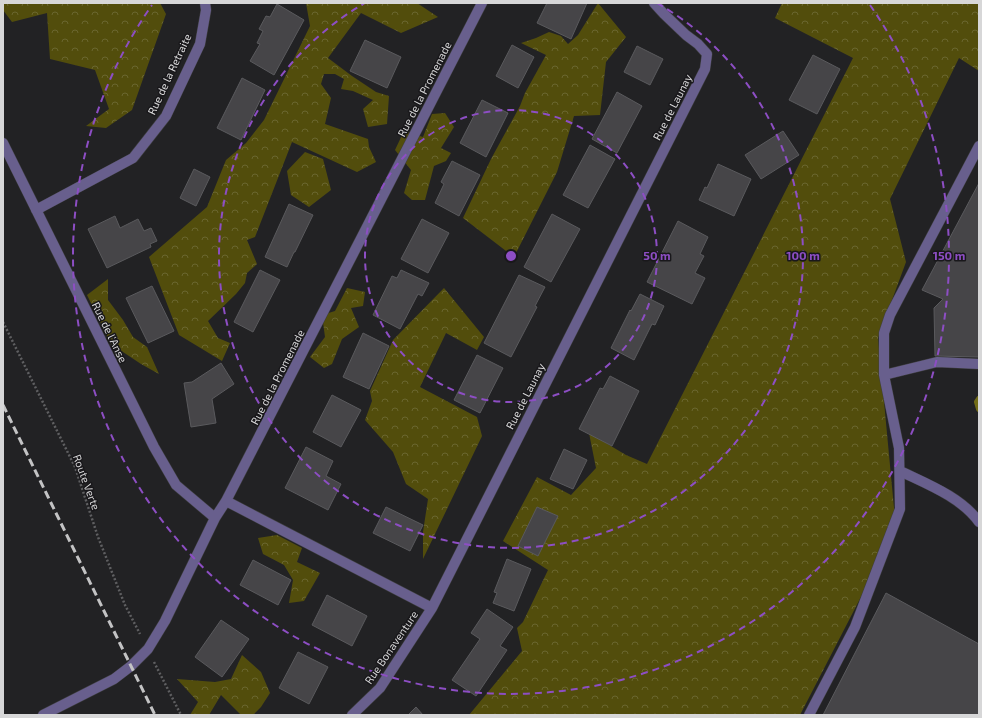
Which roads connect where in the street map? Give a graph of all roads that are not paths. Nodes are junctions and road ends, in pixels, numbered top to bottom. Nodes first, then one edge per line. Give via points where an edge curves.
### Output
1 (205, 3) edge
2 (482, 3) edge
3 (654, 3) edge
4 (3, 143) edge
5 (979, 146) edge
6 (36, 210) junction
7 (979, 364) edge
8 (884, 375) junction
9 (900, 471) junction
10 (226, 501) junction
11 (215, 518) junction
12 (979, 522) edge
13 (432, 608) junction
14 (43, 715) edge
15 (352, 715) edge
16 (809, 715) edge

1 - 6 street, Rue de la Retraite via 200,44 166,116 133,158
2 - 10 street, Rue de la Promenade
3 - 13 street, Rue de Launay via 707,54 705,69
4 - 6 street, Rue de l'Anse
5 - 8 street via 890,315 884,333
6 - 11 street, Rue de l'Anse via 150,440 176,485
7 - 8 street via 937,362
8 - 9 street via 899,448
9 - 12 street via 952,497
9 - 16 street via 900,509 855,627
10 - 11 street, Rue de la Promenade
10 - 13 street
11 - 14 street, Rue de la Promenade via 165,621 148,649 114,679
13 - 15 street, Rue Bonaventure via 380,688

